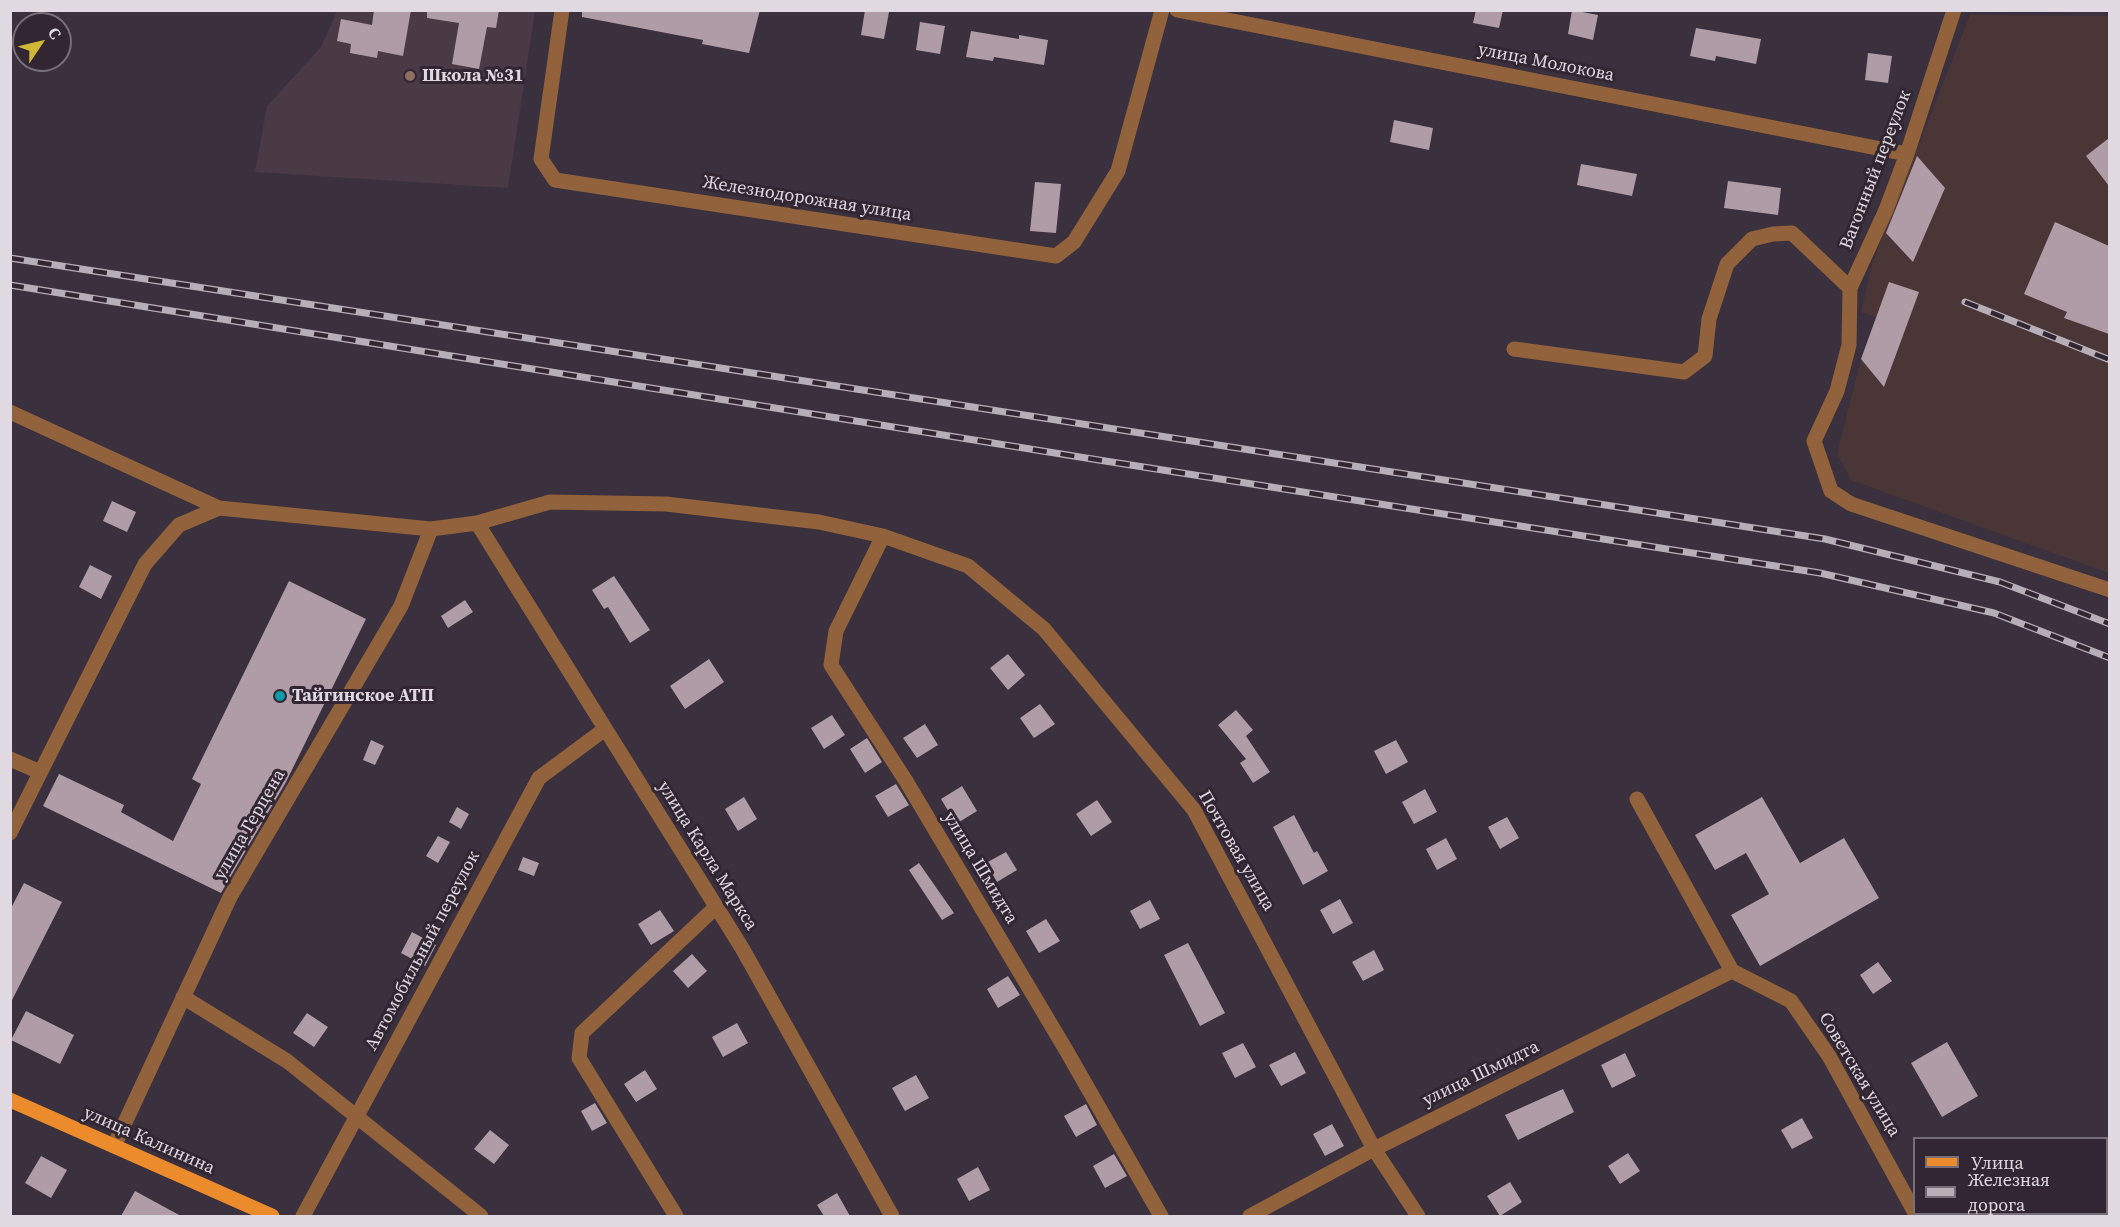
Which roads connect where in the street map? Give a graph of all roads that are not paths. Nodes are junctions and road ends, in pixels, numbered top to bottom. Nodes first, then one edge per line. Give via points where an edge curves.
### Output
1 (562, 10) edge
2 (1162, 10) edge
3 (1177, 10) edge
4 (1954, 10) edge
5 (1907, 154) junction
6 (1850, 288) junction
7 (1514, 349) dead end
8 (10, 412) edge
9 (219, 508) junction
10 (477, 524) junction
11 (431, 529) junction
12 (883, 536) junction
13 (2109, 590) edge
14 (605, 729) junction
15 (10, 759) edge
16 (40, 772) junction
17 (1636, 799) dead end
18 (10, 833) edge
19 (716, 907) junction
20 (1732, 971) junction
21 (183, 998) junction
22 (10, 1100) edge
23 (356, 1117) junction
24 (114, 1146) junction
25 (1374, 1149) junction
26 (1913, 1209) edge
27 (272, 1216) edge
28 (303, 1216) edge
29 (482, 1216) edge
30 (676, 1216) edge
31 (892, 1216) edge
32 (1161, 1216) edge
33 (1250, 1216) edge
34 (1418, 1216) edge

1 - 2 street, Железнодорожная улица via 541,159 555,180 1056,256 1074,242 1118,171
3 - 5 street, улица Молокова
4 - 5 street, Вагонный переулок
5 - 6 street, Вагонный переулок
6 - 7 street via 1792,233 1773,234 1752,239 1727,264 1709,319 1705,356 1684,372
6 - 13 street, Вагонный переулок via 1849,345 1837,391 1814,441 1831,491 1851,504
8 - 9 street
9 - 11 street, Почтовая улица
9 - 16 street via 179,525 146,564
10 - 11 street, Почтовая улица
10 - 12 street, Почтовая улица via 550,502 666,504 819,522
10 - 14 street, улица Карла Маркса
11 - 21 street, улица Герцена via 401,606 230,897
12 - 25 street, Почтовая улица via 968,566 1044,629 1194,810
12 - 32 street, улица Шмидта via 836,631 831,665 912,791
14 - 19 street, улица Карла Маркса
14 - 23 street, Автомобильный переулок via 539,778
15 - 16 street
16 - 18 street
17 - 20 street
19 - 30 street via 582,1033 579,1058
19 - 31 street, улица Карла Маркса
20 - 25 street, улица Шмидта
20 - 26 street, Советская улица via 1791,1001 1829,1056
21 - 23 street via 287,1061
21 - 24 street, улица Герцена
22 - 24 main road, улица Калинина
23 - 28 street, Автомобильный переулок
23 - 29 street
24 - 27 main road, улица Калинина
25 - 33 street, улица Шмидта
25 - 34 street, Почтовая улица

